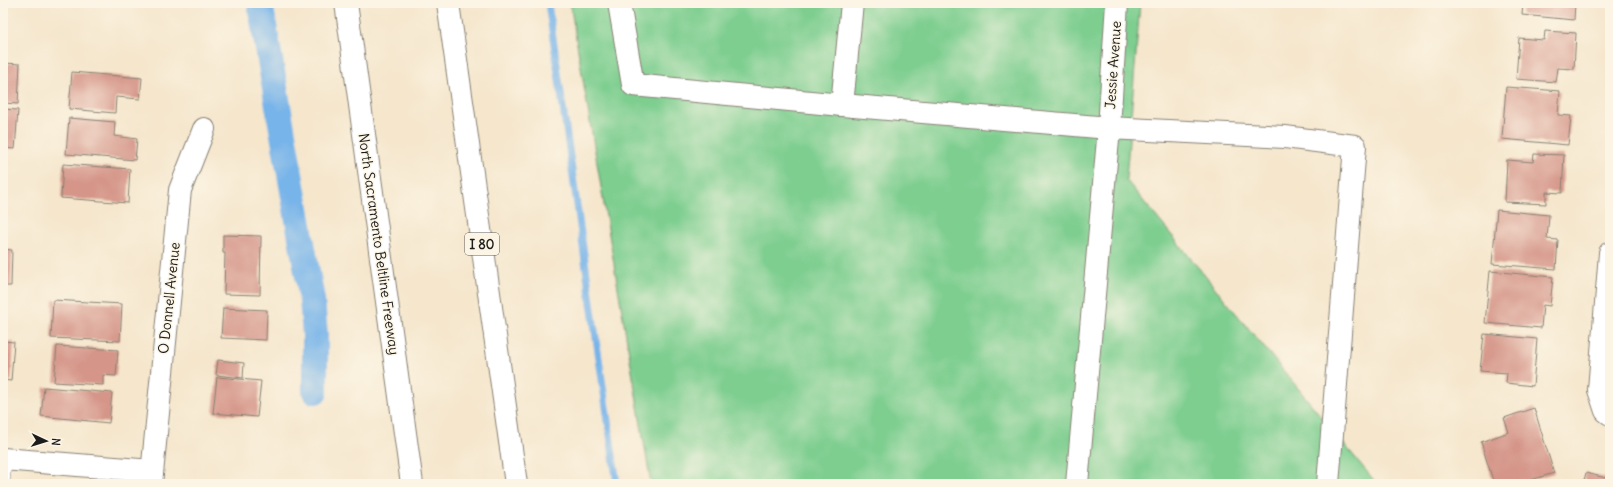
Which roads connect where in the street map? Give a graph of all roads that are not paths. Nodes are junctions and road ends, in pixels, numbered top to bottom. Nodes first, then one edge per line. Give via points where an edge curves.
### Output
1 (346, 3) edge
2 (448, 3) edge
3 (619, 3) edge
4 (852, 3) edge
5 (1117, 3) edge
6 (842, 106) junction
7 (1109, 128) junction
8 (204, 130) dead end
9 (1610, 253) edge
10 (1610, 414) edge
11 (4, 459) edge
12 (151, 477) edge
13 (4, 484) edge
14 (412, 484) edge
15 (516, 484) edge
16 (1077, 484) edge
17 (1328, 484) edge

1 - 14 main road, North Sacramento Beltline Freeway
2 - 15 main road, I 80
3 - 6 main road via 633,85
4 - 6 main road
5 - 7 main road, Jessie Avenue
6 - 7 main road
7 - 16 main road, Jessie Avenue
7 - 17 main road via 1285,137 1355,146
8 - 12 main road, O Donnell Avenue via 180,190
9 - 10 main road via 1599,390 1606,412
11 - 12 main road
11 - 13 lane

